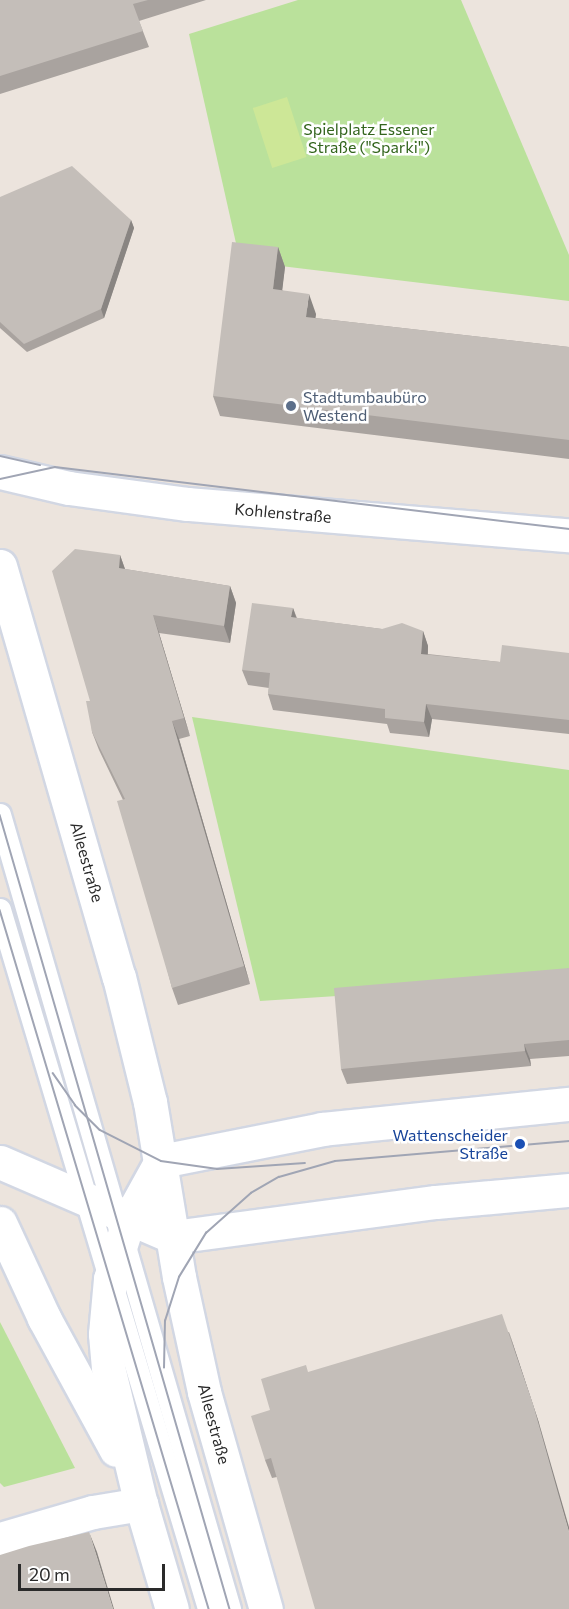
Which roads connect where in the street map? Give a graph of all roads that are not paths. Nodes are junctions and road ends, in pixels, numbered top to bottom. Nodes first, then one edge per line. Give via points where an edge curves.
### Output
1 (0, 472) edge
2 (569, 535) edge
3 (0, 566) edge
4 (0, 815) edge
5 (0, 910) edge
6 (569, 1104) edge
7 (161, 1161) junction
8 (0, 1162) edge
9 (569, 1190) edge
10 (113, 1219) junction
11 (0, 1224) edge
12 (173, 1237) junction
13 (110, 1279) junction
14 (141, 1504) junction
15 (0, 1539) edge
16 (172, 1609) edge
17 (209, 1609) edge
18 (230, 1609) edge
19 (266, 1609) edge

1 - 2 main road, Kohlenstraße via 69,488 188,504
3 - 7 main road, Alleestraße via 119,977
4 - 10 lane
5 - 10 lane
6 - 7 main road via 322,1129
7 - 10 main road
7 - 12 main road, Alleestraße
8 - 10 main road
9 - 12 main road via 436,1202
10 - 12 main road
10 - 13 main road
10 - 13 lane
10 - 18 lane
11 - 14 main road
12 - 19 main road, Alleestraße via 204,1392
13 - 14 main road via 105,1334 108,1367
13 - 17 lane
14 - 15 main road via 93,1512
14 - 16 main road

